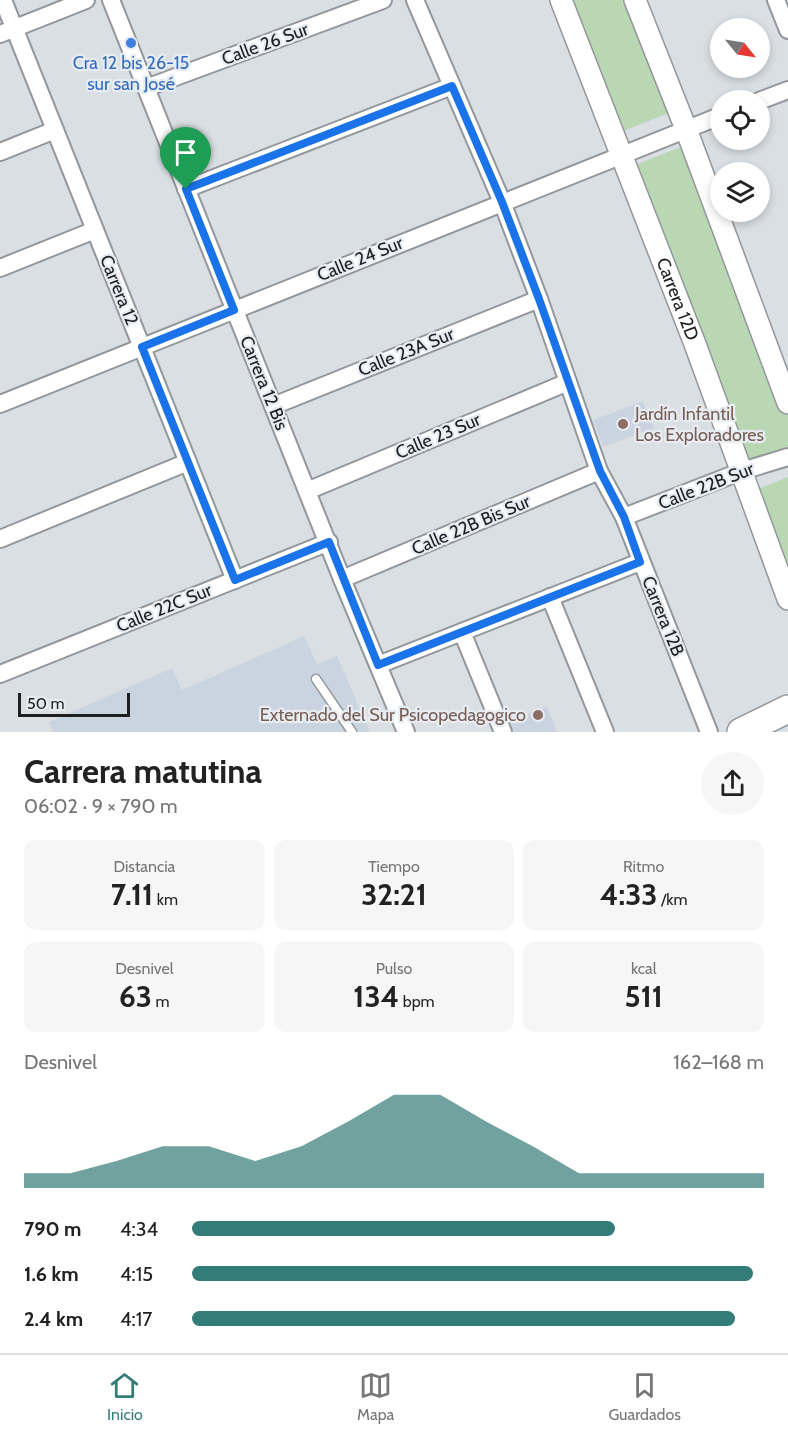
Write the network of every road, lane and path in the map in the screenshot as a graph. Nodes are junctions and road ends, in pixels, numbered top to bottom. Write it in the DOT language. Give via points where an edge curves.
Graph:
graph roads {
  1 [pos="3,0"];
  2 [pos="86,0"];
  3 [pos="111,0"];
  4 [pos="383,0"];
  5 [pos="415,0"];
  6 [pos="561,0"];
  7 [pos="635,0"];
  8 [pos="776,0"];
  9 [pos="788,30"];
  10 [pos="7,31"];
  11 [pos="452,86"];
  12 [pos="146,88"];
  13 [pos="788,90"];
  14 [pos="770,97"];
  15 [pos="710,120"];
  16 [pos="686,129"];
  17 [pos="55,130"];
  18 [pos="0,152"];
  19 [pos="622,154"];
  20 [pos="186,189"];
  21 [pos="502,202"];
  22 [pos="95,230"];
  23 [pos="0,268"];
  24 [pos="539,299"];
  25 [pos="234,310"];
  26 [pos="142,347"];
  27 [pos="568,382"];
  28 [pos="788,403"];
  29 [pos="0,404"];
  30 [pos="273,406"];
  31 [pos="788,457"];
  32 [pos="188,462"];
  33 [pos="600,471"];
  34 [pos="742,471"];
  35 [pos="307,491"];
  36 [pos="624,517"];
  37 [pos="0,538"];
  38 [pos="329,542"];
  39 [pos="640,562"];
  40 [pos="342,579"];
  41 [pos="235,580"];
  42 [pos="550,597"];
  43 [pos="788,599"];
  44 [pos="462,632"];
  45 [pos="378,665"];
  46 [pos="0,674"];
  47 [pos="316,679"];
  48 [pos="788,709"];
  49 [pos="352,732"];
  50 [pos="406,732"];
  51 [pos="503,732"];
  52 [pos="605,732"];
  53 [pos="709,732"];
  54 [pos="741,732"];
  1 -- 10 [label="street, Carrera 12"];
  2 -- 10 [label="street"];
  3 -- 12 [label="street, Carrera 12 Bis"];
  4 -- 12 [label="street, Calle 26 Sur"];
  5 -- 11 [label="street, Carrera 12B"];
  6 -- 19 [label="street, Carrera 12D"];
  7 -- 16 [label="street"];
  8 -- 9 [label="street"];
  10 -- 17 [label="street, Carrera 12"];
  11 -- 20 [label="street"];
  11 -- 21 [label="street, Carrera 12B"];
  12 -- 20 [label="street, Carrera 12 Bis"];
  13 -- 14 [label="street"];
  15 -- 16 [label="street, Calle 24 Sur"];
  16 -- 19 [label="street, Calle 24 Sur"];
  16 -- 28 [label="street"];
  17 -- 18 [label="street"];
  17 -- 22 [label="street, Carrera 12"];
  19 -- 21 [label="street, Calle 24 Sur"];
  19 -- 34 [label="street, Carrera 12D"];
  20 -- 25 [label="street, Carrera 12 Bis"];
  21 -- 24 [label="street, Carrera 12B"];
  21 -- 25 [label="street, Calle 24 Sur"];
  22 -- 23 [label="street"];
  22 -- 26 [label="street, Carrera 12"];
  24 -- 27 [label="street, Carrera 12B"];
  24 -- 30 [label="street, Calle 23A Sur"];
  25 -- 26 [label="street, Calle 24 Sur"];
  25 -- 30 [label="street, Carrera 12 Bis"];
  26 -- 29 [label="street, Calle 24 Sur"];
  26 -- 32 [label="street, Carrera 12"];
  27 -- 33 [label="street, Carrera 12B"];
  27 -- 35 [label="street, Calle 23 Sur"];
  30 -- 35 [label="street, Carrera 12 Bis"];
  31 -- 34 [label="street, Calle 22B Sur"];
  32 -- 37 [label="street"];
  32 -- 41 [label="street, Carrera 12"];
  33 -- 36 [label="street, Carrera 12B"];
  33 -- 40 [label="street, Calle 22B Bis Sur"];
  34 -- 36 [label="street, Calle 22B Sur"];
  34 -- 43 [label="street, Carrera 12D"];
  35 -- 38 [label="street, Carrera 12 Bis"];
  36 -- 39 [label="street, Carrera 12B"];
  38 -- 40 [label="street, Carrera 12 Bis"];
  38 -- 41 [label="street, Calle 22C Sur"];
  39 -- 42 [label="street"];
  39 -- 53 [label="street, Carrera 12B"];
  40 -- 45 [label="street, Carrera 12 Bis"];
  41 -- 46 [label="street, Calle 22C Sur"];
  42 -- 44 [label="street"];
  42 -- 52 [label="street"];
  44 -- 45 [label="street"];
  44 -- 51 [label="street"];
  45 -- 50 [label="street, Carrera 12 Bis"];
  47 -- 49 [label="lane"];
  48 -- 54 [label="main road"];
}
